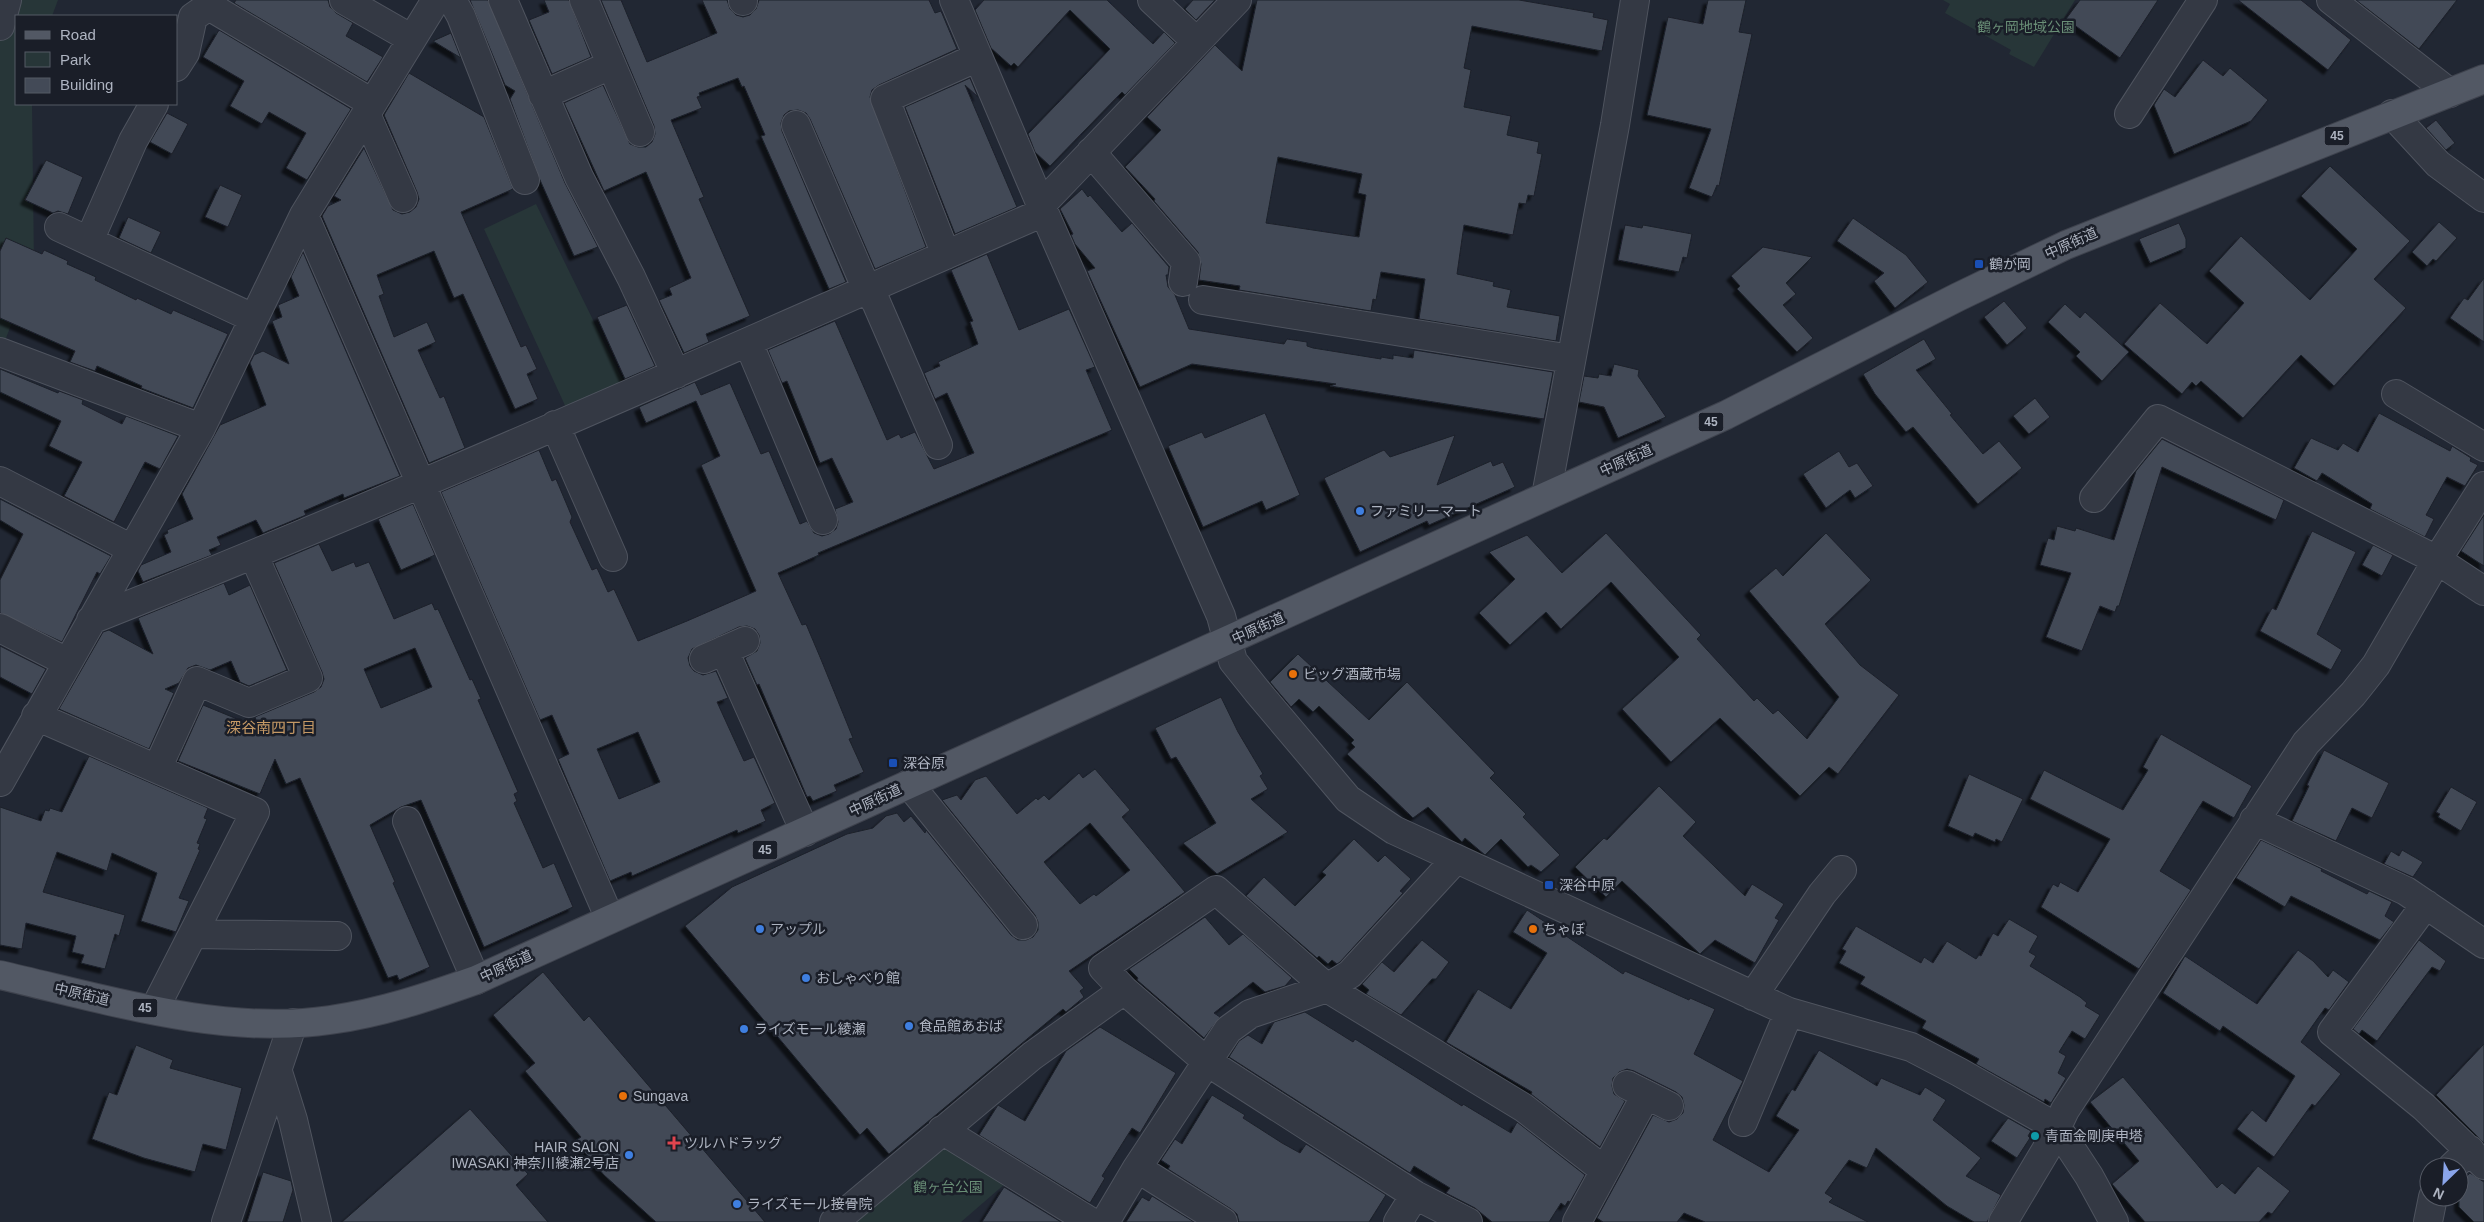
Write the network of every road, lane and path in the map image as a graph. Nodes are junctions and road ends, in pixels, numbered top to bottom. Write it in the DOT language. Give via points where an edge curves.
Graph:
graph roads {
  1 [pos="7,0"];
  2 [pos="344,0"];
  3 [pos="436,0"];
  4 [pos="452,0"];
  5 [pos="503,0"];
  6 [pos="584,0"];
  7 [pos="954,0"];
  8 [pos="1152,0"];
  9 [pos="1237,0"];
  10 [pos="1635,0"];
  11 [pos="2203,0"];
  12 [pos="2331,0"];
  13 [pos="211,3"];
  14 [pos="0,26"];
  15 [pos="412,39"];
  16 [pos="1196,41"];
  17 [pos="978,57"];
  18 [pos="178,64"];
  19 [pos="611,65"];
  20 [pos="2484,79"];
  21 [pos="2450,93"];
  22 [pos="543,95"];
  23 [pos="153,105"];
  24 [pos="369,108"];
  25 [pos="2129,114"];
  26 [pos="2392,114"];
  27 [pos="796,125"];
  28 [pos="640,132"];
  29 [pos="1091,152"];
  30 [pos="525,180"];
  31 [pos="402,198"];
  32 [pos="2484,198"];
  33 [pos="1042,209"];
  34 [pos="304,215"];
  35 [pos="59,227"];
  36 [pos="89,241"];
  37 [pos="946,255"];
  38 [pos="1183,282"];
  39 [pos="867,290"];
  40 [pos="1203,300"];
  41 [pos="253,318"];
  42 [pos="748,342"];
  43 [pos="0,352"];
  44 [pos="1571,359"];
  45 [pos="676,374"];
  46 [pos="2396,394"];
  47 [pos="555,425"];
  48 [pos="201,428"];
  49 [pos="938,445"];
  50 [pos="2484,447"];
  51 [pos="0,480"];
  52 [pos="422,484"];
  53 [pos="2484,486"];
  54 [pos="1546,496"];
  55 [pos="2094,498"];
  56 [pos="823,520"];
  57 [pos="132,550"];
  58 [pos="254,556"];
  59 [pos="613,557"];
  60 [pos="2437,560"];
  61 [pos="2484,591"];
  62 [pos="91,620"];
  63 [pos="0,628"];
  64 [pos="1227,641"];
  65 [pos="724,650"];
  66 [pos="67,662"];
  67 [pos="36,716"];
  68 [pos="157,769"];
  69 [pos="0,782"];
  70 [pos="909,784"];
  71 [pos="2254,820"];
  72 [pos="408,821"];
  73 [pos="806,832"];
  74 [pos="1456,859"];
  75 [pos="1842,870"];
  76 [pos="2426,904"];
  77 [pos="610,919"];
  78 [pos="1023,925"];
  79 [pos="193,934"];
  80 [pos="337,936"];
  81 [pos="2484,944"];
  82 [pos="0,975"];
  83 [pos="476,980"];
  84 [pos="1327,988"];
  85 [pos="1124,990"];
  86 [pos="1753,996"];
  87 [pos="154,1010"];
  88 [pos="1788,1012"];
  89 [pos="293,1023"];
  90 [pos="1206,1060"];
  91 [pos="278,1072"];
  92 [pos="1647,1095"];
  93 [pos="1743,1122"];
  94 [pos="942,1130"];
  95 [pos="2056,1130"];
  96 [pos="2466,1157"];
  97 [pos="1137,1168"];
  98 [pos="1604,1170"];
  99 [pos="1415,1195"];
  100 [pos="2431,1207"];
  101 [pos="226,1222"];
  102 [pos="317,1222"];
  103 [pos="834,1222"];
  104 [pos="1091,1222"];
  105 [pos="1105,1222"];
  106 [pos="1223,1222"];
  107 [pos="1398,1222"];
  108 [pos="1468,1222"];
  109 [pos="1577,1222"];
  110 [pos="2003,1222"];
  111 [pos="2114,1222"];
  112 [pos="2428,1222"];
  1 -- 14 [label="street"];
  2 -- 15 [label="street"];
  3 -- 15 [label="street"];
  4 -- 30 [label="street"];
  5 -- 22 [label="street"];
  6 -- 19 [label="street"];
  7 -- 17 [label="street"];
  8 -- 16 [label="street"];
  9 -- 16 [label="street"];
  10 -- 44 [label="street"];
  11 -- 25 [label="street"];
  12 -- 21 [label="street"];
  13 -- 18 [label="street" via="193,17 185,53"];
  13 -- 24 [label="street"];
  15 -- 24 [label="street"];
  16 -- 29 [label="street"];
  17 -- 33 [label="street"];
  17 -- 37 [label="street" via="885,99"];
  19 -- 22 [label="street"];
  19 -- 28 [label="street"];
  20 -- 21 [label="main road, 中原街道 / 45"];
  21 -- 26 [label="main road, 中原街道 / 45"];
  22 -- 45 [label="street" via="579,177"];
  23 -- 36 [label="street" via="133,141"];
  24 -- 31 [label="street"];
  24 -- 34 [label="street"];
  26 -- 32 [label="street" via="2438,164"];
  26 -- 54 [label="main road, 中原街道 / 45" via="2066,244 1726,415"];
  27 -- 39 [label="street"];
  29 -- 33 [label="street"];
  29 -- 38 [label="street" via="1186,262"];
  33 -- 37 [label="street"];
  33 -- 64 [label="street" via="1222,616"];
  34 -- 41 [label="street"];
  34 -- 52 [label="street"];
  35 -- 36 [label="street"];
  36 -- 41 [label="street"];
  37 -- 39 [label="street"];
  39 -- 42 [label="street"];
  39 -- 49 [label="street" via="876,302"];
  40 -- 44 [label="street"];
  41 -- 48 [label="street"];
  42 -- 45 [label="street"];
  42 -- 56 [label="street"];
  43 -- 48 [label="street"];
  44 -- 54 [label="street"];
  45 -- 47 [label="street"];
  46 -- 50 [label="street"];
  47 -- 52 [label="street"];
  47 -- 59 [label="street"];
  48 -- 57 [label="street"];
  51 -- 57 [label="street"];
  52 -- 58 [label="street"];
  52 -- 77 [label="street"];
  53 -- 60 [label="street"];
  54 -- 64 [label="main road, 中原街道 / 45"];
  55 -- 60 [label="street" via="2158,419"];
  57 -- 62 [label="street"];
  58 -- 62 [label="street"];
  58 -- 68 [label="street" via="308,678 249,703 197,681"];
  60 -- 61 [label="street"];
  60 -- 71 [label="street" via="2376,664 2353,694 2306,743"];
  62 -- 66 [label="street"];
  63 -- 66 [label="street"];
  64 -- 70 [label="main road, 中原街道 / 45"];
  64 -- 74 [label="street" via="1233,661 1348,799 1394,830"];
  65 -- 73 [label="street"];
  66 -- 67 [label="street"];
  67 -- 68 [label="street"];
  67 -- 69 [label="street"];
  68 -- 79 [label="street" via="255,812"];
  70 -- 73 [label="main road, 中原街道 / 45"];
  70 -- 78 [label="street"];
  71 -- 76 [label="street" via="2406,891"];
  71 -- 95 [label="street" via="2065,1110"];
  72 -- 83 [label="street"];
  73 -- 77 [label="main road, 中原街道 / 45"];
  74 -- 84 [label="street" via="1350,974"];
  74 -- 86 [label="street"];
  75 -- 86 [label="street"];
  76 -- 81 [label="street"];
  76 -- 96 [label="street" via="2332,1032 2424,1107"];
  77 -- 83 [label="main road, 中原街道 / 45"];
  79 -- 80 [label="street"];
  79 -- 87 [label="street"];
  82 -- 87 [label="main road, 中原街道 / 45"];
  83 -- 89 [label="main road, 中原街道 / 45" via="380,1012"];
  84 -- 85 [label="street" via="1216,890 1103,968"];
  84 -- 90 [label="street" via="1250,1014 1228,1030"];
  84 -- 98 [label="street" via="1524,1108"];
  85 -- 90 [label="street"];
  85 -- 94 [label="street" via="1032,1056"];
  86 -- 88 [label="street"];
  87 -- 89 [label="main road, 中原街道 / 45" via="232,1021"];
  88 -- 93 [label="street"];
  88 -- 95 [label="street" via="1910,1047"];
  89 -- 91 [label="street"];
  90 -- 97 [label="street"];
  90 -- 99 [label="street"];
  91 -- 101 [label="street"];
  91 -- 102 [label="street"];
  92 -- 98 [label="street"];
  94 -- 103 [label="street"];
  94 -- 104 [label="street"];
  95 -- 110 [label="street"];
  95 -- 111 [label="street" via="2089,1176"];
  97 -- 105 [label="street"];
  97 -- 106 [label="street"];
  98 -- 109 [label="street"];
  99 -- 107 [label="street"];
  99 -- 108 [label="street"];
  100 -- 112 [label="street"];
}
